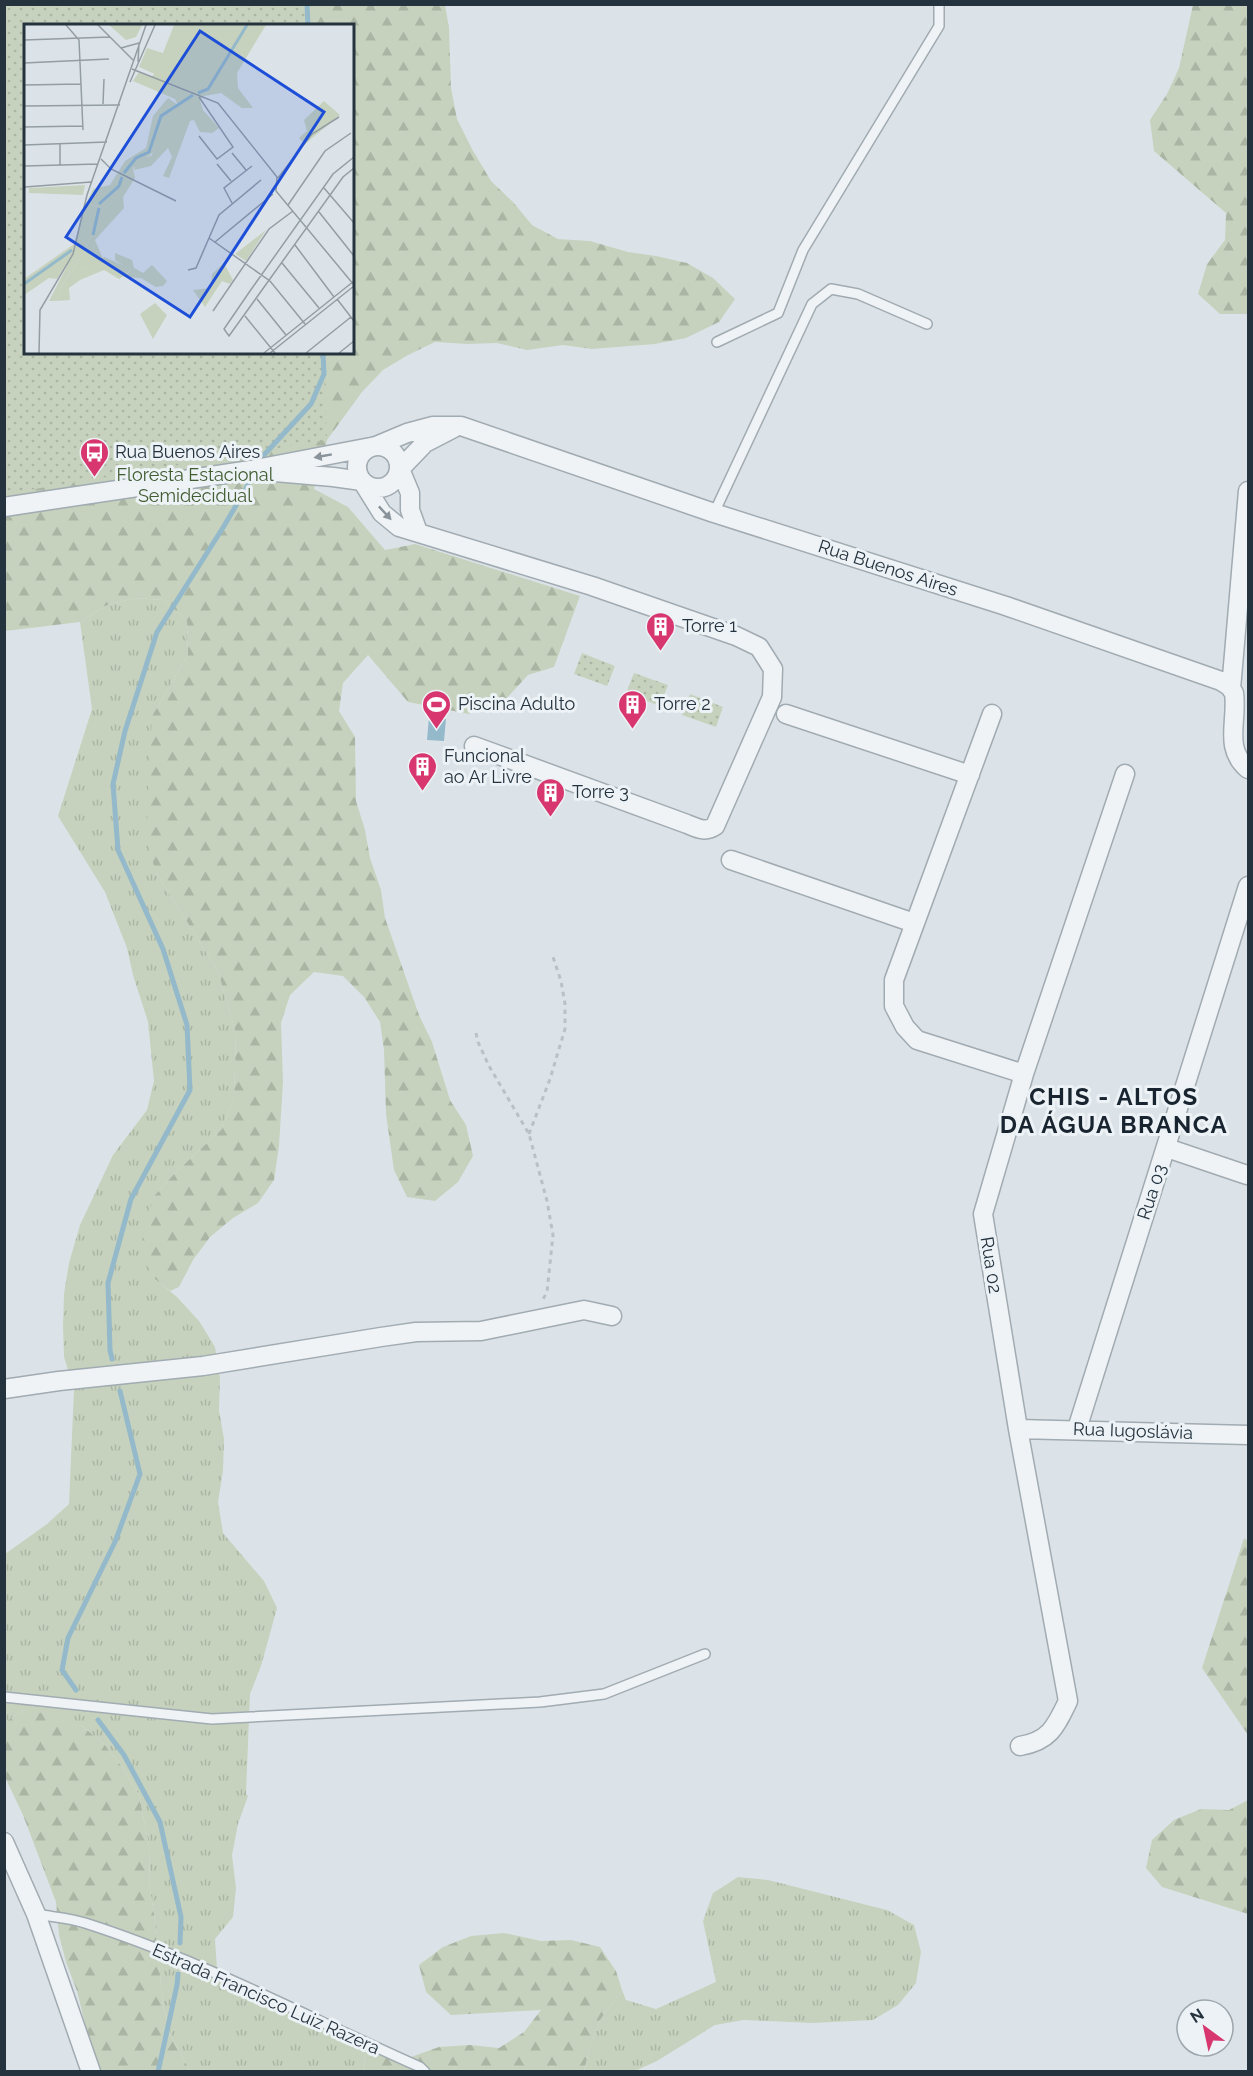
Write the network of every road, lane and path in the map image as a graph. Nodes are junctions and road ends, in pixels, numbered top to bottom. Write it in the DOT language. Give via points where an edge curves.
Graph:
graph roads {
  1 [pos="939,4"];
  2 [pos="927,324"];
  3 [pos="717,342"];
  4 [pos="461,426"];
  5 [pos="376,446"];
  6 [pos="400,469"];
  7 [pos="251,470"];
  8 [pos="362,481"];
  9 [pos="1248,491"];
  10 [pos="4,507"];
  11 [pos="714,513"];
  12 [pos="418,532"];
  13 [pos="1231,689"];
  14 [pos="786,714"];
  15 [pos="992,714"];
  16 [pos="474,746"];
  17 [pos="1248,769"];
  18 [pos="1125,774"];
  19 [pos="970,775"];
  20 [pos="731,860"];
  21 [pos="1248,886"];
  22 [pos="914,923"];
  23 [pos="553,957"];
  24 [pos="476,1034"];
  25 [pos="1024,1074"];
  26 [pos="529,1134"];
  27 [pos="1167,1148"];
  28 [pos="1248,1173"];
  29 [pos="612,1316"];
  30 [pos="516,1324"];
  31 [pos="4,1389"];
  32 [pos="1018,1429"];
  33 [pos="1077,1429"];
  34 [pos="1248,1434"];
  35 [pos="705,1654"];
  36 [pos="4,1697"];
  37 [pos="1020,1746"];
  38 [pos="4,1842"];
  39 [pos="36,1914"];
  40 [pos="91,2072"];
  41 [pos="425,2072"];
  1 -- 3 [label="lane" via="939,26 803,250 778,313"];
  2 -- 11 [label="lane" via="858,294 831,289 813,304"];
  4 -- 5 [label="street, Rua Buenos Aires" via="433,426"];
  4 -- 6 [label="street, Rua Buenos Aires" via="425,443"];
  4 -- 11 [label="street, Rua Buenos Aires"];
  5 -- 6 [label="street" via="394,452"];
  5 -- 7 [label="street, Rua Buenos Aires, one-way"];
  5 -- 8 [label="street, Rua Buenos Aires" via="364,452 357,463"];
  6 -- 8 [label="street, Rua Buenos Aires" via="394,483 381,489"];
  6 -- 12 [label="street" via="410,493 410,510"];
  7 -- 8 [label="street, Rua Buenos Aires"];
  7 -- 10 [label="street, Rua Buenos Aires"];
  8 -- 12 [label="street, one-way" via="382,513 399,527"];
  9 -- 13 [label="street"];
  11 -- 13 [label="street, Rua Buenos Aires" via="1006,606 1221,681"];
  12 -- 16 [label="street" via="736,636 759,647 773,669 772,697 716,826 710,830"];
  13 -- 17 [label="street" via="1234,750"];
  14 -- 19 [label="street"];
  15 -- 19 [label="street"];
  18 -- 25 [label="street, Rua 02"];
  19 -- 22 [label="street"];
  20 -- 22 [label="street"];
  21 -- 27 [label="street, Rua 03"];
  22 -- 25 [label="street" via="894,980 894,1006 905,1027 917,1040"];
  23 -- 26 [label="path" via="565,1004 565,1029"];
  24 -- 26 [label="path" via="489,1066"];
  25 -- 32 [label="street, Rua 02" via="983,1214"];
  26 -- 30 [label="path" via="554,1235 547,1292 538,1308"];
  27 -- 28 [label="street"];
  27 -- 33 [label="street, Rua 03"];
  29 -- 30 [label="street" via="584,1310"];
  30 -- 31 [label="street" via="480,1331 381,1336 202,1366"];
  32 -- 33 [label="street, Rua Iugoslávia"];
  32 -- 37 [label="street, Rua 02" via="1068,1701 1055,1728 1034,1744"];
  33 -- 34 [label="street, Rua Iugoslávia"];
  35 -- 36 [label="lane" via="604,1694 528,1703 212,1719"];
  38 -- 39 [label="street"];
  39 -- 40 [label="street"];
  39 -- 41 [label="lane, Estrada Francisco Luiz Razera" via="83,1922 206,1969"];
}
